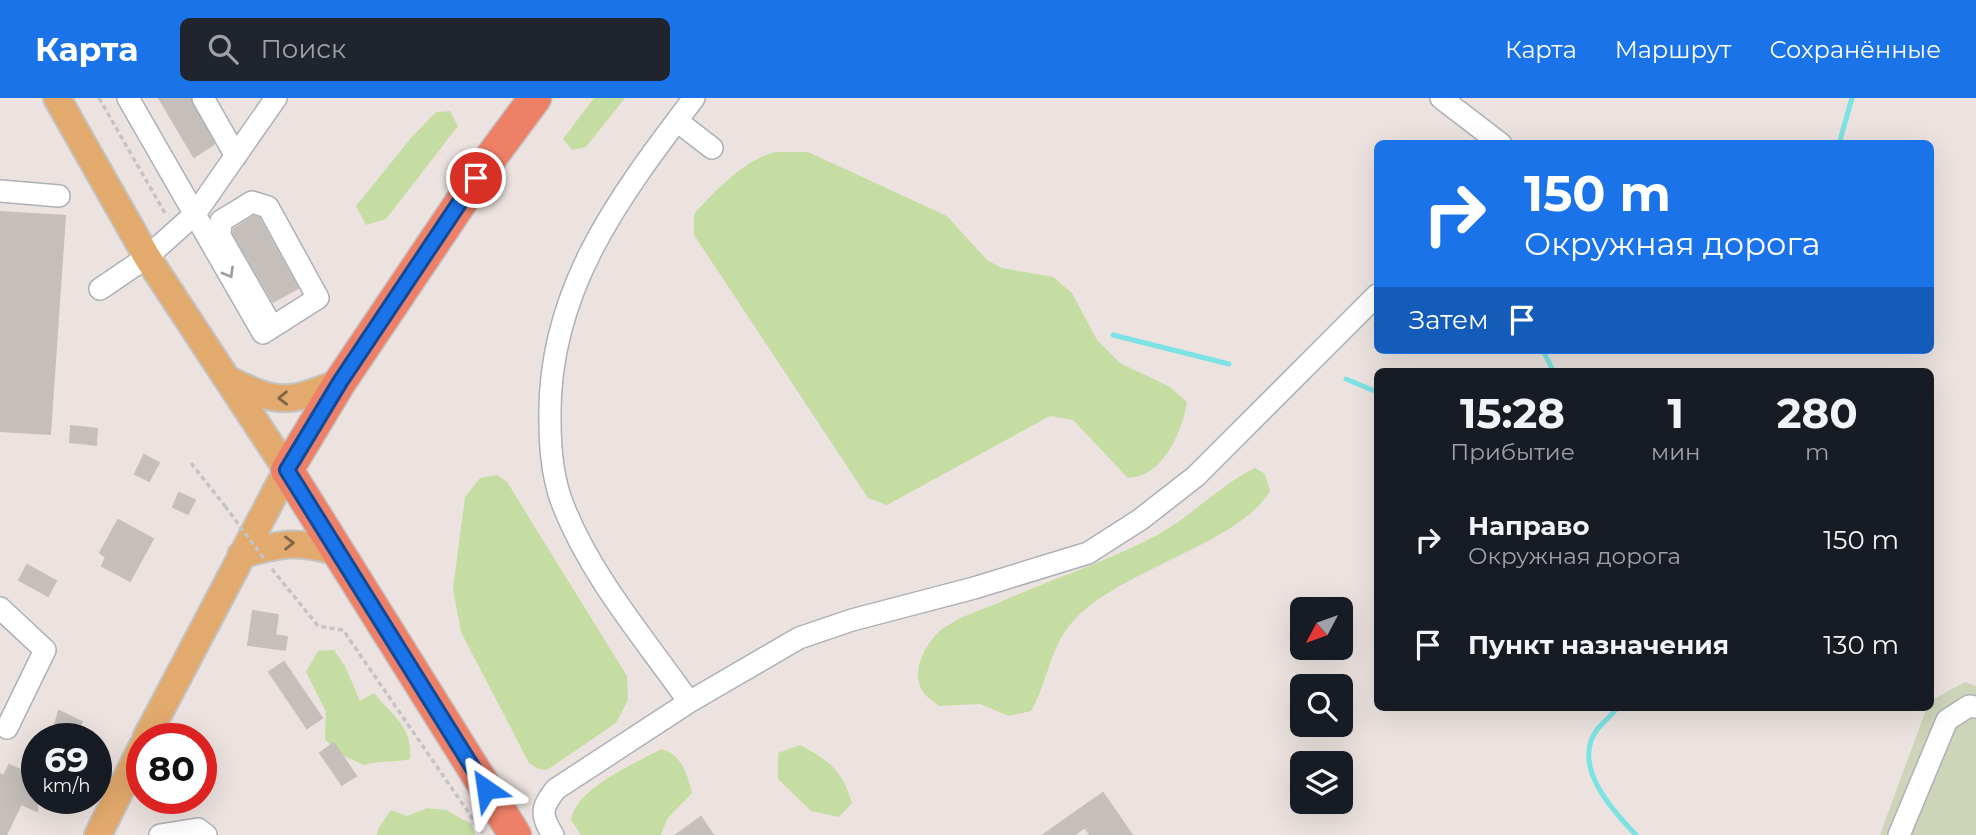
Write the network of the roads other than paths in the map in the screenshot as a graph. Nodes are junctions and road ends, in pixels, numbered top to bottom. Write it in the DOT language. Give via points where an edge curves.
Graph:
graph roads {
  1 [pos="57,98"];
  2 [pos="128,98"];
  3 [pos="203,98"];
  4 [pos="276,98"];
  5 [pos="535,98"];
  6 [pos="694,98"];
  7 [pos="1441,98"];
  8 [pos="677,121"];
  9 [pos="1496,140"];
  10 [pos="712,148"];
  11 [pos="236,156"];
  12 [pos="0,191"];
  13 [pos="59,196"];
  14 [pos="268,207"];
  15 [pos="195,214"];
  16 [pos="147,257"];
  17 [pos="100,289"];
  18 [pos="1374,298"];
  19 [pos="272,327"];
  20 [pos="227,379"];
  21 [pos="340,382"];
  22 [pos="287,470"];
  23 [pos="338,552"];
  24 [pos="253,557"];
  25 [pos="0,608"];
  26 [pos="689,702"];
  27 [pos="1976,707"];
  28 [pos="155,723"];
  29 [pos="7,727"];
  30 [pos="126,779"];
  31 [pos="98,835"];
  32 [pos="160,835"];
  33 [pos="206,835"];
  34 [pos="515,835"];
  35 [pos="553,835"];
  36 [pos="1899,835"];
  1 -- 16 [label="main road"];
  2 -- 15 [label="street"];
  3 -- 11 [label="street"];
  4 -- 11 [label="street"];
  5 -- 21 [label="highway"];
  6 -- 8 [label="street"];
  7 -- 9 [label="street"];
  8 -- 10 [label="street"];
  8 -- 26 [label="street" via="611,212 577,277 556,340 549,393 550,447 562,503 588,558"];
  11 -- 15 [label="street"];
  12 -- 13 [label="street"];
  14 -- 15 [label="street" via="259,190 250,189 212,211"];
  14 -- 19 [label="street" via="318,299"];
  14 -- 19 [label="street" via="252,202 221,220 220,236"];
  15 -- 16 [label="street"];
  15 -- 19 [label="street, one-way" via="263,333"];
  16 -- 17 [label="street"];
  16 -- 20 [label="main road"];
  18 -- 26 [label="street" via="1196,476 1088,553 799,638"];
  21 -- 20 [label="main road, one-way" via="306,396 280,400"];
  20 -- 22 [label="main road"];
  21 -- 22 [label="highway"];
  22 -- 23 [label="highway"];
  22 -- 24 [label="main road"];
  24 -- 23 [label="main road, one-way" via="279,543 310,543"];
  23 -- 34 [label="highway"];
  24 -- 28 [label="main road"];
  25 -- 29 [label="street" via="45,650"];
  26 -- 35 [label="street" via="556,789 543,805 542,817"];
  27 -- 36 [label="street" via="1969,706 1947,720"];
  30 -- 31 [label="main road"];
  32 -- 33 [label="street" via="198,829"];
}
